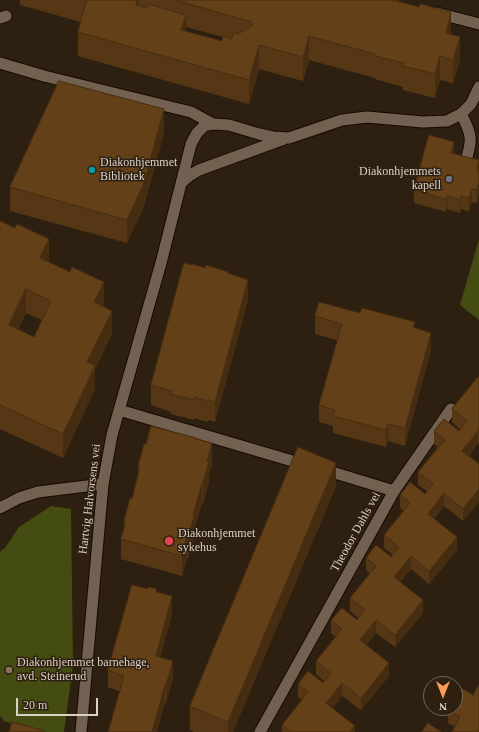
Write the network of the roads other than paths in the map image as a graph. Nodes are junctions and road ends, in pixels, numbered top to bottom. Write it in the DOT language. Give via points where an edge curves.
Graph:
graph roads {
  1 [pos="429,11"];
  2 [pos="479,24"];
  3 [pos="0,63"];
  4 [pos="479,87"];
  5 [pos="461,114"];
  6 [pos="213,124"];
  7 [pos="289,138"];
  8 [pos="465,163"];
  9 [pos="181,183"];
  10 [pos="451,409"];
  11 [pos="119,410"];
  12 [pos="103,484"];
  13 [pos="394,491"];
  14 [pos="0,508"];
  15 [pos="81,732"];
  16 [pos="260,732"];
  1 -- 2 [label="street"];
  3 -- 6 [label="street" via="191,112"];
  4 -- 5 [label="street" via="471,104"];
  5 -- 7 [label="street" via="447,120 423,122 367,117 342,120"];
  5 -- 8 [label="street" via="470,133 470,149"];
  6 -- 7 [label="street"];
  6 -- 9 [label="street, Hartvig Halvorsens vei" via="204,126 196,133"];
  7 -- 9 [label="street" via="199,170"];
  9 -- 11 [label="street, Hartvig Halvorsens vei"];
  10 -- 13 [label="street"];
  11 -- 12 [label="street, Hartvig Halvorsens vei"];
  11 -- 13 [label="street, Theodor Dahls vei"];
  12 -- 14 [label="street" via="38,492"];
  12 -- 15 [label="street, Hartvig Halvorsens vei"];
  13 -- 16 [label="street, Theodor Dahls vei"];
}
